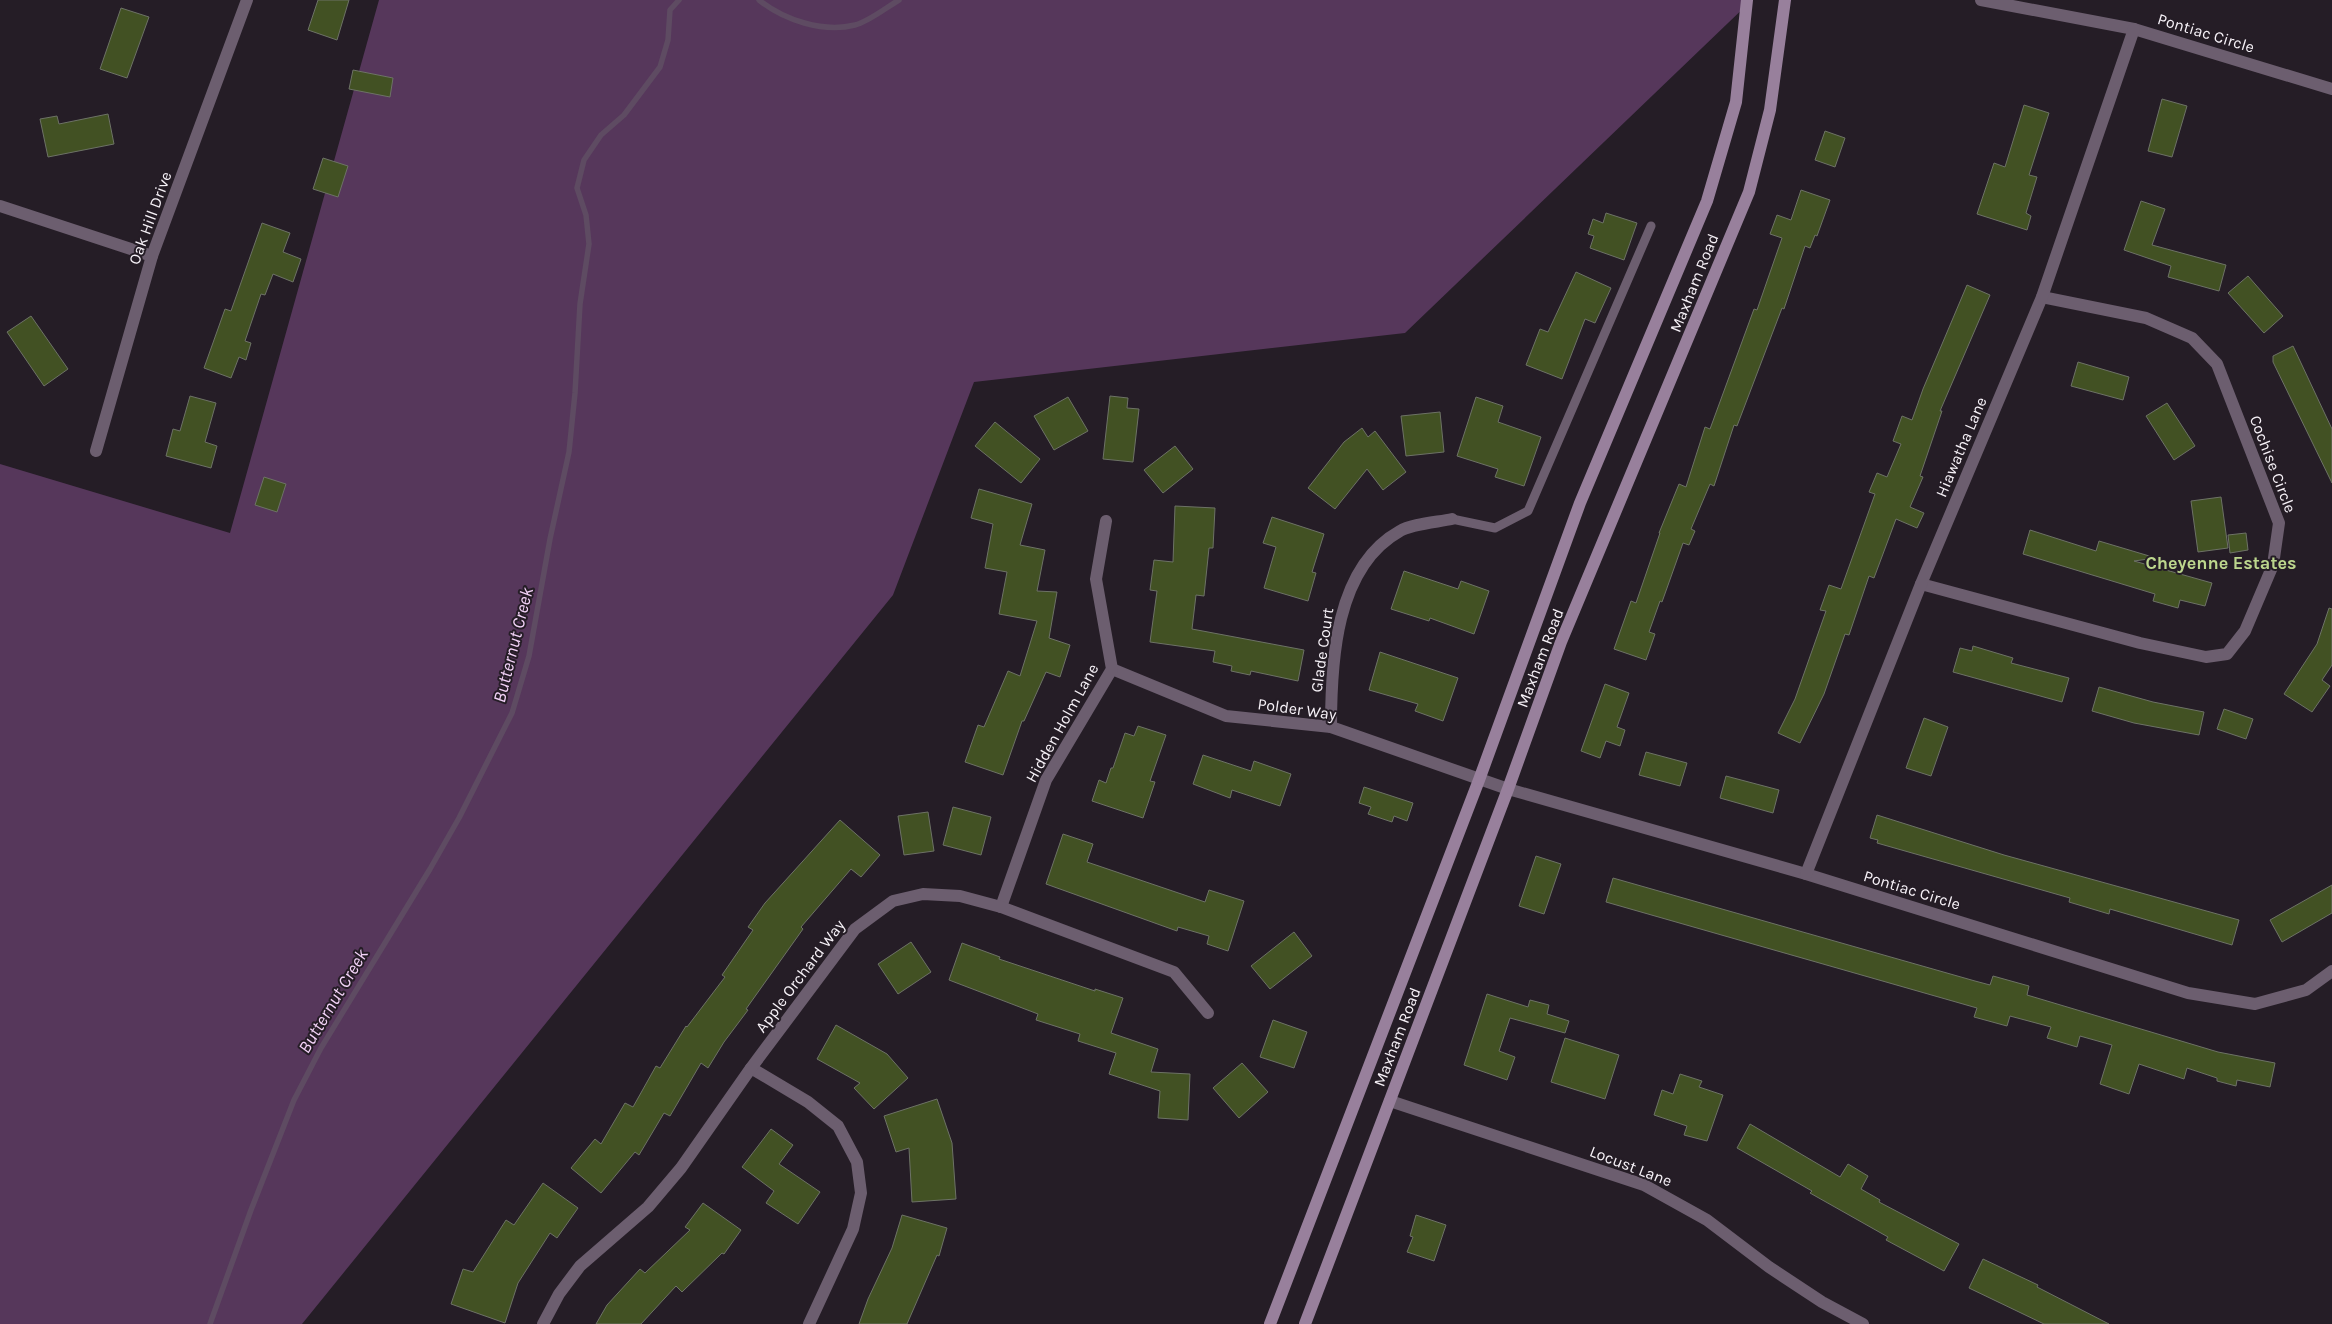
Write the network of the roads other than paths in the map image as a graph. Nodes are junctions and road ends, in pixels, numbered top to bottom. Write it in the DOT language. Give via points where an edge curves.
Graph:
graph roads {
  1 [pos="247,0"];
  2 [pos="1747,0"];
  3 [pos="1785,0"];
  4 [pos="1981,0"];
  5 [pos="2134,28"];
  6 [pos="2332,89"];
  7 [pos="0,206"];
  8 [pos="1651,226"];
  9 [pos="152,256"];
  10 [pos="2042,297"];
  11 [pos="96,451"];
  12 [pos="1452,519"];
  13 [pos="1106,521"];
  14 [pos="1921,584"];
  15 [pos="1112,669"];
  16 [pos="1331,727"];
  17 [pos="1479,780"];
  18 [pos="1508,789"];
  19 [pos="1806,874"];
  20 [pos="1001,907"];
  21 [pos="2332,971"];
  22 [pos="1208,1012"];
  23 [pos="751,1068"];
  24 [pos="1390,1101"];
  25 [pos="543,1324"];
  26 [pos="808,1324"];
  27 [pos="1270,1324"];
  28 [pos="1305,1324"];
  29 [pos="1864,1324"];
  1 -- 9 [label="street, Oak Hill Drive"];
  2 -- 17 [label="main road, Maxham Road" via="1736,102 1707,201 1580,503"];
  3 -- 18 [label="main road, Maxham Road" via="1770,110 1749,192 1562,642"];
  4 -- 5 [label="street, Pontiac Circle"];
  5 -- 6 [label="street, Pontiac Circle"];
  5 -- 10 [label="street, Hiawatha Lane"];
  7 -- 9 [label="street"];
  8 -- 12 [label="lane" via="1528,511 1495,528"];
  9 -- 11 [label="street, Oak Hill Drive"];
  10 -- 14 [label="street, Hiawatha Lane"];
  10 -- 14 [label="street, Cochise Circle" via="2146,318 2192,338 2217,364 2279,523 2273,565 2246,631 2227,654 2206,657 2140,644"];
  12 -- 16 [label="street, Glade Court" via="1400,530 1371,553 1357,575 1343,608 1337,642"];
  13 -- 15 [label="street, Hidden Holm Lane" via="1096,579"];
  14 -- 19 [label="street, Hiawatha Lane"];
  15 -- 16 [label="street, Polder Way" via="1226,716"];
  15 -- 20 [label="street, Hidden Holm Lane" via="1046,780"];
  16 -- 17 [label="street, Polder Way"];
  17 -- 18 [label="street, Pontiac Circle"];
  17 -- 27 [label="main road, Maxham Road"];
  18 -- 19 [label="street, Pontiac Circle"];
  18 -- 24 [label="main road, Maxham Road"];
  19 -- 21 [label="street, Pontiac Circle" via="2188,992 2255,1004 2306,990"];
  20 -- 22 [label="street, Apple Orchard Way" via="1174,972"];
  20 -- 23 [label="street, Apple Orchard Way" via="960,896 923,894 893,901 855,929"];
  23 -- 25 [label="street, Apple Orchard Way" via="681,1168 648,1208 580,1266 559,1294"];
  23 -- 26 [label="street" via="808,1102 838,1126 858,1162 861,1193 853,1229"];
  24 -- 28 [label="main road, Maxham Road"];
  24 -- 29 [label="street, Locust Lane" via="1644,1185 1707,1220 1769,1267 1822,1302"];
}
